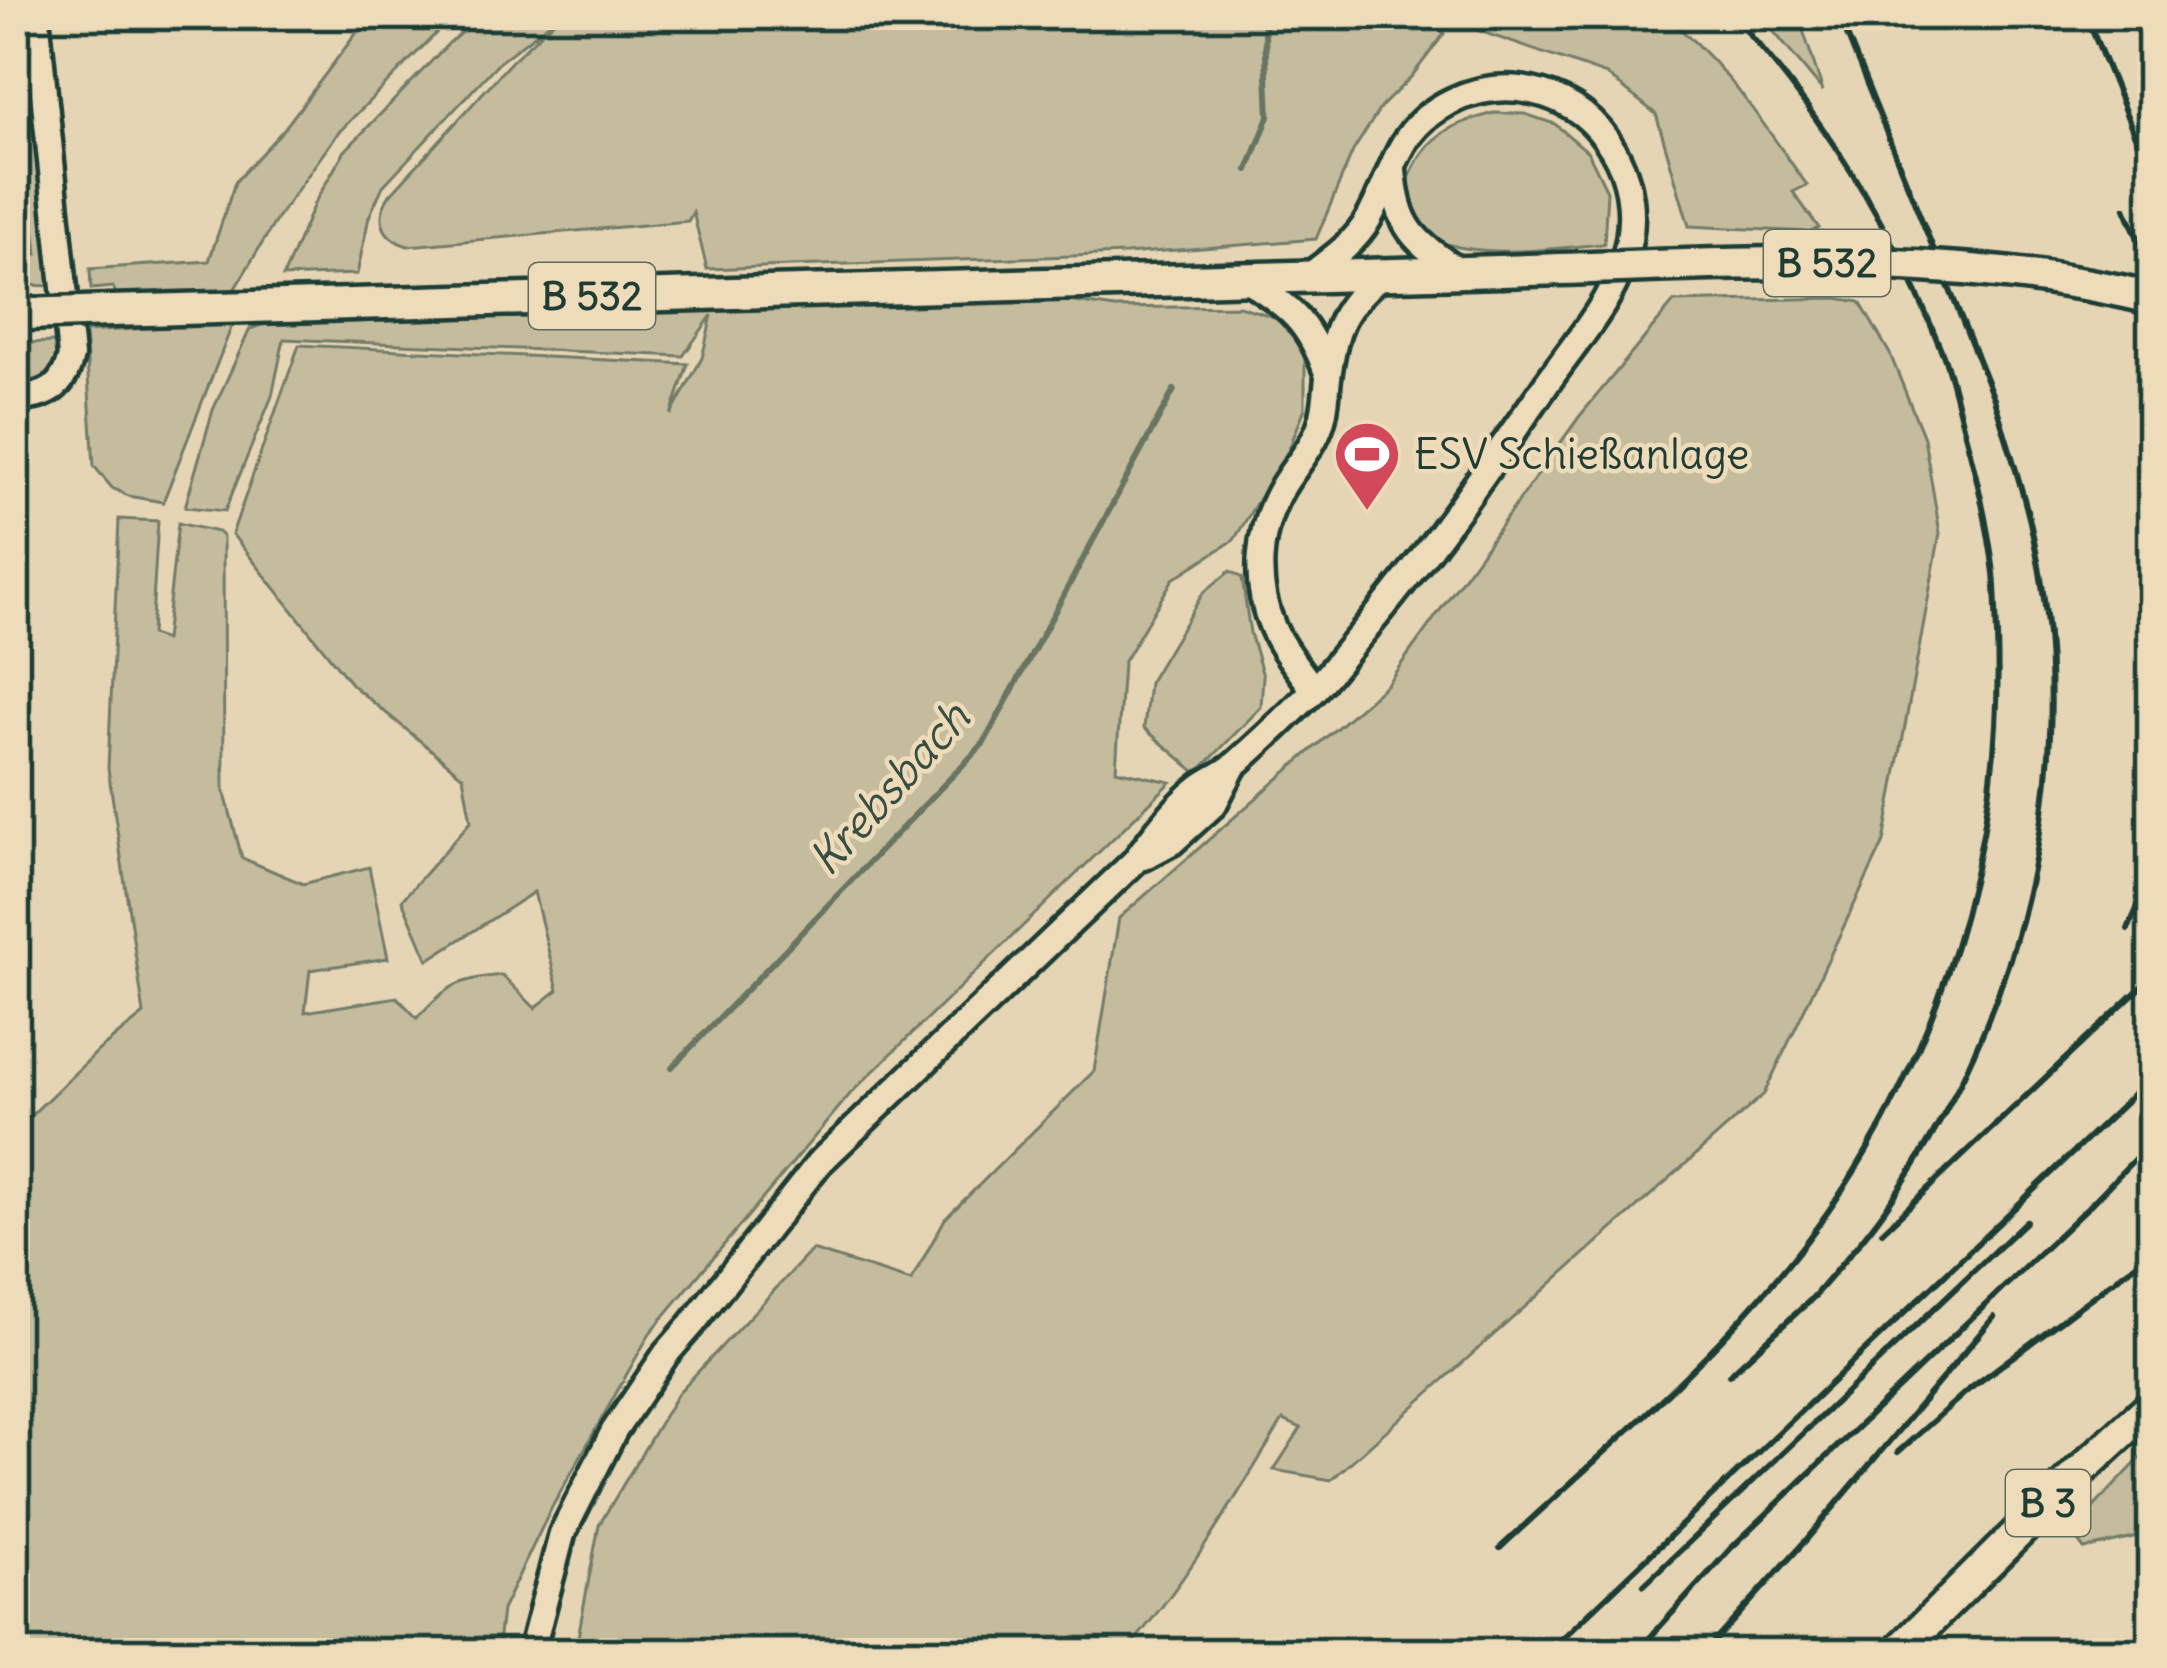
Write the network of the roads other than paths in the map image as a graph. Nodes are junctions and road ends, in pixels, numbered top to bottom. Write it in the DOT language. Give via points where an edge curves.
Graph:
graph roads {
  1 [pos="36,15"];
  2 [pos="1393,168"];
  3 [pos="1460,272"];
  4 [pos="1381,275"];
  5 [pos="1309,276"];
  6 [pos="1245,278"];
  7 [pos="2152,298"];
  8 [pos="21,315"];
  9 [pos="1328,376"];
  10 [pos="15,398"];
  11 [pos="1314,690"];
  12 [pos="2152,1405"];
  13 [pos="531,1653"];
  14 [pos="1898,1653"];
  1 -- 10 [label="street" via="71,356 52,389"];
  2 -- 3 [label="street" via="1411,234"];
  2 -- 5 [label="street" via="1357,236"];
  2 -- 11 [label="street" via="1418,125 1453,100 1505,88 1546,95 1593,123 1619,159 1632,202 1629,242 1600,306 1482,476"];
  3 -- 4 [label="main road, B 532"];
  3 -- 7 [label="main road, B 532, bridge" via="1834,262 2068,281"];
  4 -- 5 [label="main road, B 532"];
  4 -- 9 [label="street" via="1343,314"];
  5 -- 6 [label="main road, B 532"];
  6 -- 8 [label="main road, B 532, bridge"];
  6 -- 9 [label="street" via="1307,328"];
  9 -- 11 [label="street" via="1321,426 1281,488 1260,554 1274,632"];
  11 -- 13 [label="street" via="1233,767 1199,788 1133,862 819,1163 614,1431 562,1534"];
  12 -- 14 [label="main road, B 3"];
}
